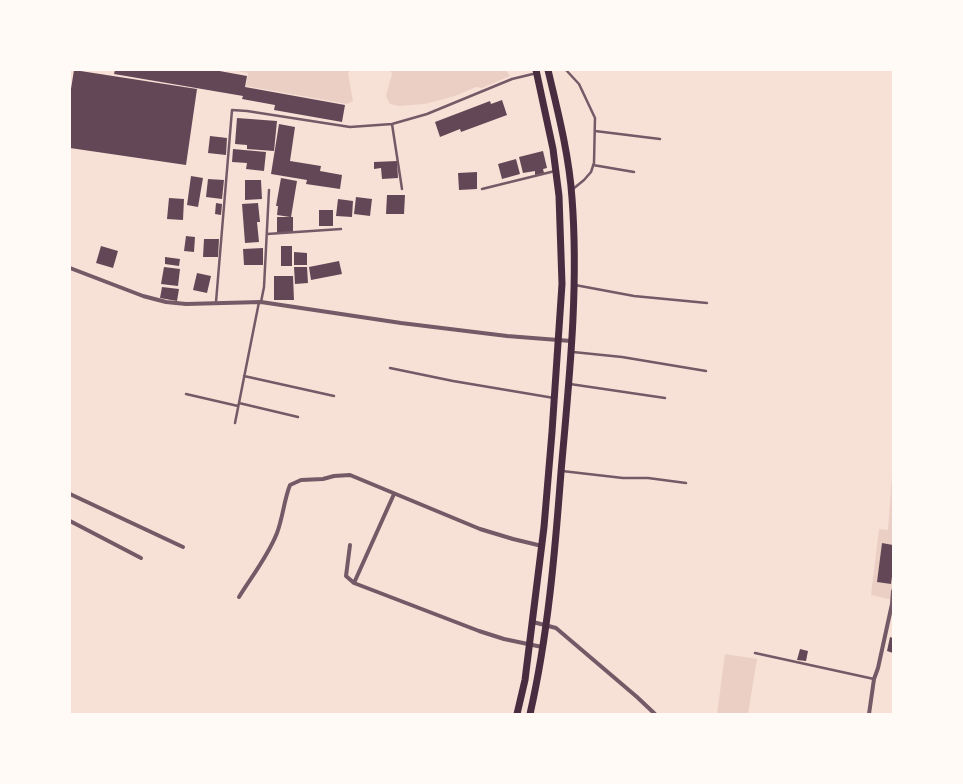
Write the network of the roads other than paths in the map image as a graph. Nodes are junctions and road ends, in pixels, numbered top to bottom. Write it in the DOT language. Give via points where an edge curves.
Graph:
graph roads {
  1 [pos="547,70"];
  2 [pos="566,70"];
  3 [pos="537,71"];
  4 [pos="392,124"];
  5 [pos="595,131"];
  6 [pos="660,139"];
  7 [pos="593,165"];
  8 [pos="556,171"];
  9 [pos="634,172"];
  10 [pos="402,189"];
  11 [pos="482,189"];
  12 [pos="269,190"];
  13 [pos="571,191"];
  14 [pos="341,229"];
  15 [pos="267,234"];
  16 [pos="70,268"];
  17 [pos="573,285"];
  18 [pos="216,302"];
  19 [pos="260,302"];
  20 [pos="707,303"];
  21 [pos="558,340"];
  22 [pos="571,341"];
  23 [pos="570,351"];
  24 [pos="390,368"];
  25 [pos="706,371"];
  26 [pos="244,376"];
  27 [pos="568,384"];
  28 [pos="186,394"];
  29 [pos="334,396"];
  30 [pos="554,398"];
  31 [pos="665,398"];
  32 [pos="239,405"];
  33 [pos="298,417"];
  34 [pos="235,423"];
  35 [pos="561,471"];
  36 [pos="686,483"];
  37 [pos="70,494"];
  38 [pos="394,494"];
  39 [pos="70,521"];
  40 [pos="350,545"];
  41 [pos="542,546"];
  42 [pos="182,547"];
  43 [pos="141,558"];
  44 [pos="354,583"];
  45 [pos="893,591"];
  46 [pos="239,597"];
  47 [pos="533,622"];
  48 [pos="545,624"];
  49 [pos="529,645"];
  50 [pos="542,647"];
  51 [pos="755,653"];
  52 [pos="874,679"];
  53 [pos="517,714"];
  54 [pos="530,714"];
  55 [pos="655,714"];
  56 [pos="869,714"];
  1 -- 3 [label="main road"];
  1 -- 13 [label="main road" via="559,117"];
  2 -- 5 [label="lane" via="579,84 589,103 595,118"];
  3 -- 4 [label="lane" via="427,114"];
  3 -- 8 [label="main road"];
  4 -- 10 [label="lane"];
  4 -- 18 [label="lane" via="350,127 232,110"];
  5 -- 6 [label="lane"];
  5 -- 7 [label="lane"];
  7 -- 9 [label="lane"];
  7 -- 13 [label="lane" via="591,172"];
  8 -- 11 [label="lane"];
  8 -- 21 [label="main road" via="562,284"];
  12 -- 15 [label="lane"];
  13 -- 17 [label="main road"];
  14 -- 15 [label="lane"];
  15 -- 19 [label="lane" via="264,287"];
  16 -- 18 [label="street" via="143,296 166,302"];
  17 -- 20 [label="lane" via="634,296"];
  17 -- 22 [label="main road"];
  18 -- 19 [label="street"];
  19 -- 21 [label="street" via="401,324"];
  19 -- 26 [label="lane"];
  21 -- 22 [label="street"];
  21 -- 30 [label="main road"];
  22 -- 23 [label="main road"];
  23 -- 25 [label="lane"];
  23 -- 27 [label="main road"];
  24 -- 30 [label="lane"];
  26 -- 29 [label="lane"];
  26 -- 32 [label="lane"];
  27 -- 31 [label="lane"];
  27 -- 35 [label="main road"];
  28 -- 32 [label="lane"];
  30 -- 41 [label="main road"];
  32 -- 33 [label="lane"];
  32 -- 34 [label="lane"];
  35 -- 36 [label="lane"];
  35 -- 48 [label="main road" via="557,529"];
  37 -- 42 [label="street"];
  38 -- 41 [label="street" via="480,529"];
  38 -- 44 [label="street"];
  38 -- 46 [label="street" via="350,475 301,480 290,485 277,532"];
  39 -- 43 [label="street"];
  40 -- 44 [label="street" via="346,576"];
  41 -- 47 [label="main road"];
  44 -- 49 [label="street" via="479,631"];
  45 -- 52 [label="street"];
  47 -- 48 [label="street"];
  47 -- 49 [label="main road"];
  48 -- 50 [label="main road"];
  48 -- 55 [label="street" via="556,628"];
  49 -- 50 [label="street"];
  49 -- 53 [label="main road" via="525,680"];
  50 -- 54 [label="main road"];
  51 -- 52 [label="lane"];
  52 -- 56 [label="street"];
}
